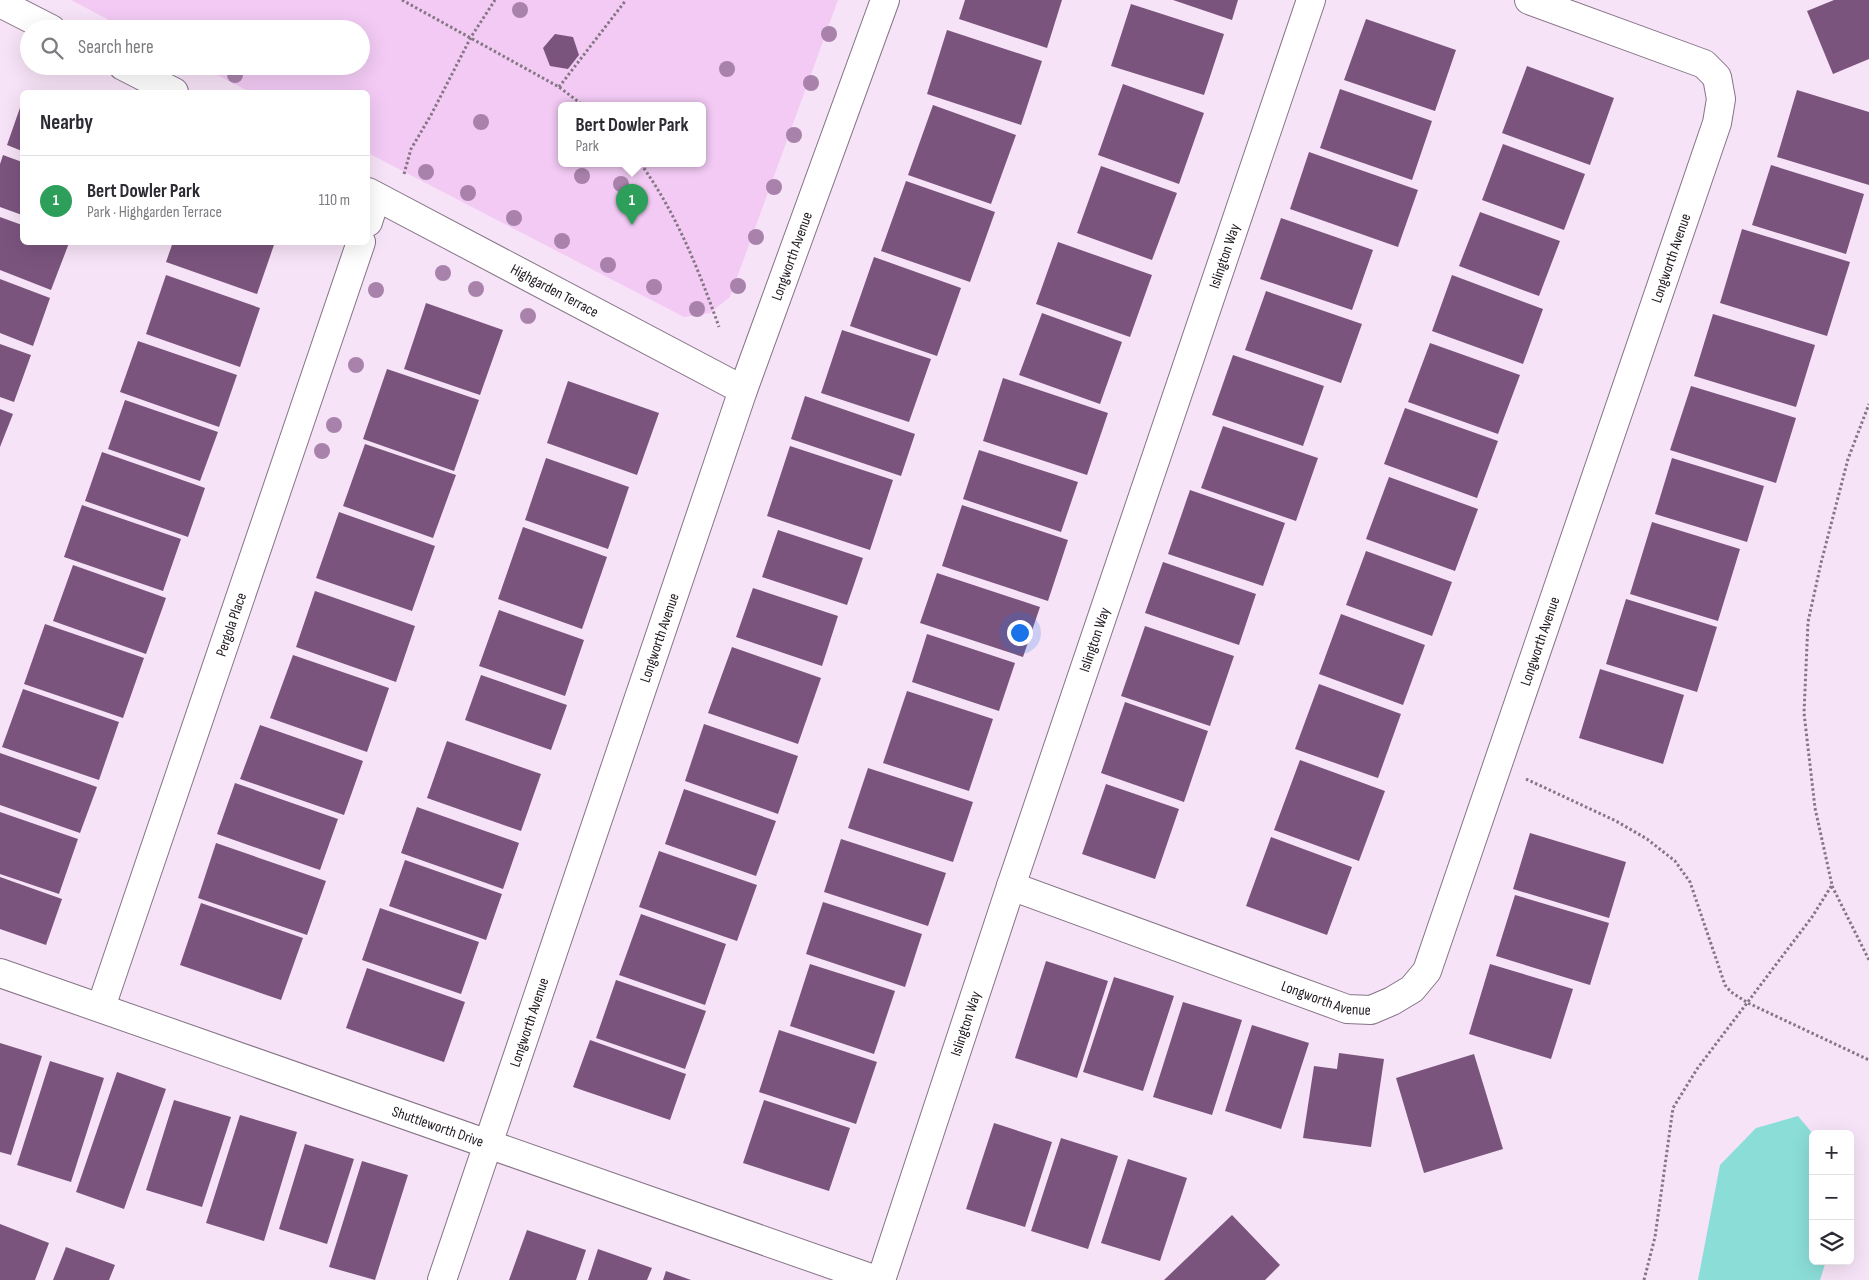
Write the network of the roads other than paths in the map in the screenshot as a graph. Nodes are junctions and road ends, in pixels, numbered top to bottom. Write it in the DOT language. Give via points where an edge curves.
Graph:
graph roads {
  1 [pos="885,0"];
  2 [pos="1311,0"];
  3 [pos="1529,0"];
  4 [pos="0,3"];
  5 [pos="33,20"];
  6 [pos="141,75"];
  7 [pos="170,90"];
  8 [pos="379,198"];
  9 [pos="370,218"];
  10 [pos="360,245"];
  11 [pos="742,390"];
  12 [pos="1011,886"];
  13 [pos="0,973"];
  14 [pos="101,1007"];
  15 [pos="488,1144"];
  16 [pos="442,1280"];
  17 [pos="876,1280"];
  18 [pos="881,1280"];
  1 -- 11 [label="street, Longworth Avenue"];
  2 -- 12 [label="street, Islington Way"];
  3 -- 12 [label="street, Longworth Avenue" via="1704,64 1717,77 1721,100 1717,123 1427,971 1412,989 1392,1001 1371,1010 1347,1009"];
  4 -- 5 [label="street"];
  6 -- 7 [label="street"];
  8 -- 9 [label="street"];
  8 -- 11 [label="street, Highgarden Terrace"];
  10 -- 14 [label="street, Pergola Place"];
  11 -- 15 [label="street, Longworth Avenue"];
  12 -- 18 [label="street, Islington Way"];
  13 -- 14 [label="street, Shuttleworth Drive"];
  14 -- 15 [label="street, Shuttleworth Drive"];
  15 -- 16 [label="street, Longworth Avenue"];
  15 -- 17 [label="street, Shuttleworth Drive"];
}
